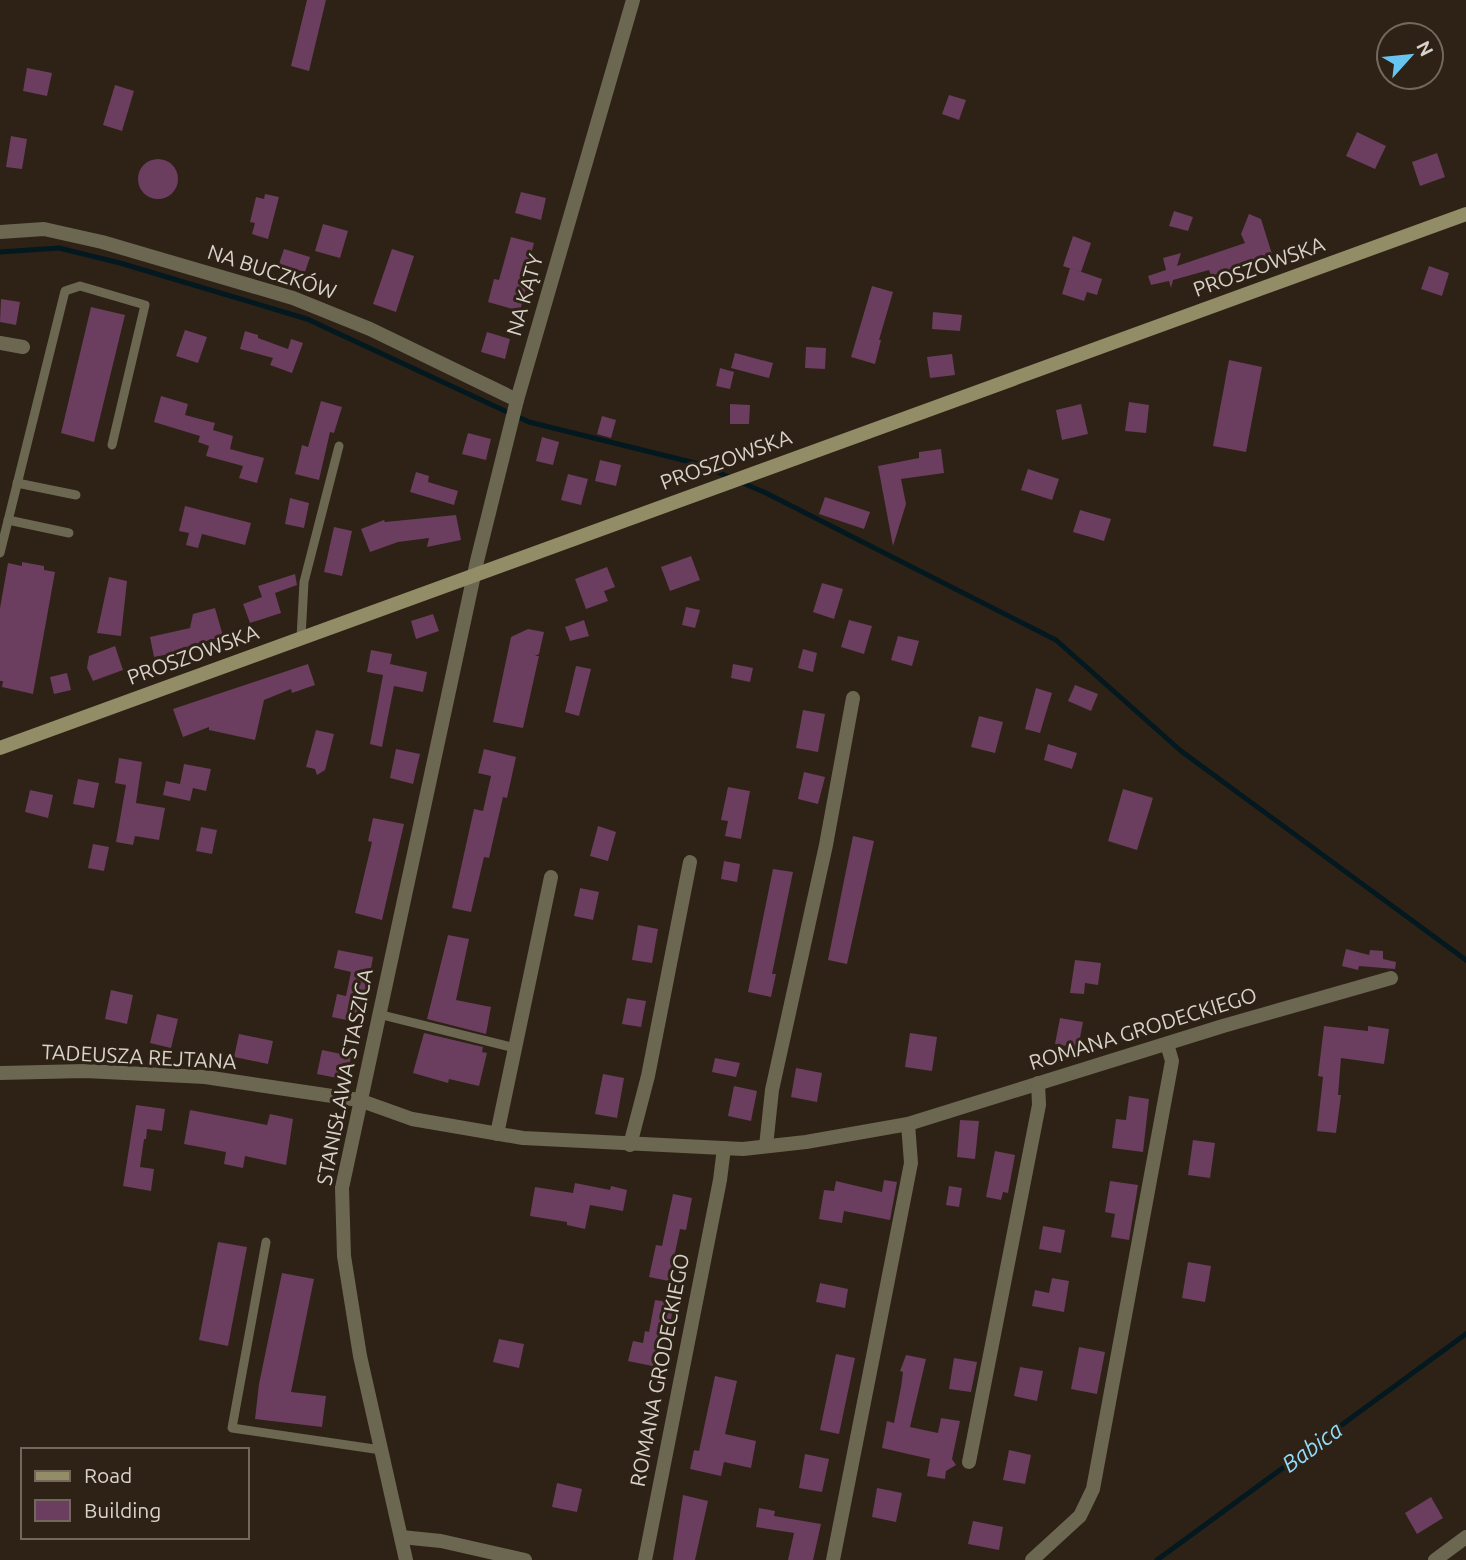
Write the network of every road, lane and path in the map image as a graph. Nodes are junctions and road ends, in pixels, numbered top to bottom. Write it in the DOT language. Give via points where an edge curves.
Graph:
graph roads {
  1 [pos="634,0"];
  2 [pos="1466,214"];
  3 [pos="0,232"];
  4 [pos="0,343"];
  5 [pos="23,347"];
  6 [pos="516,403"];
  7 [pos="112,445"];
  8 [pos="339,446"];
  9 [pos="17,483"];
  10 [pos="76,495"];
  11 [pos="8,520"];
  12 [pos="69,533"];
  13 [pos="0,553"];
  14 [pos="474,575"];
  15 [pos="469,605"];
  16 [pos="301,638"];
  17 [pos="853,698"];
  18 [pos="0,748"];
  19 [pos="690,862"];
  20 [pos="551,877"];
  21 [pos="1391,978"];
  22 [pos="378,1014"];
  23 [pos="1167,1044"];
  24 [pos="515,1048"];
  25 [pos="0,1073"];
  26 [pos="1038,1083"];
  27 [pos="359,1100"];
  28 [pos="908,1124"];
  29 [pos="497,1134"];
  30 [pos="630,1145"];
  31 [pos="766,1146"];
  32 [pos="724,1148"];
  33 [pos="266,1242"];
  34 [pos="382,1450"];
  35 [pos="969,1462"];
  36 [pos="401,1537"];
  37 [pos="1466,1537"];
  38 [pos="406,1560"];
  39 [pos="524,1560"];
  40 [pos="645,1560"];
  41 [pos="833,1560"];
  42 [pos="1032,1560"];
  43 [pos="1434,1560"];
  1 -- 6 [label="street, NA KĄTY"];
  2 -- 14 [label="main road, PROSZOWSKA"];
  3 -- 6 [label="street, NA BUCZKÓW" via="44,229 293,298 370,329"];
  4 -- 5 [label="street"];
  6 -- 14 [label="street, NA KĄTY"];
  7 -- 9 [label="lane" via="145,305 80,286 65,291"];
  8 -- 16 [label="lane" via="304,582"];
  9 -- 10 [label="lane"];
  9 -- 11 [label="lane"];
  11 -- 12 [label="lane"];
  11 -- 13 [label="lane"];
  14 -- 15 [label="street, NA KĄTY"];
  14 -- 16 [label="main road, PROSZOWSKA"];
  15 -- 22 [label="street, STANISŁAWA STASZICA"];
  16 -- 18 [label="main road, PROSZOWSKA"];
  17 -- 31 [label="street" via="772,1090"];
  19 -- 30 [label="street"];
  20 -- 24 [label="street"];
  21 -- 23 [label="street, ROMANA GRODECKIEGO"];
  22 -- 24 [label="lane"];
  22 -- 27 [label="street, STANISŁAWA STASZICA"];
  23 -- 26 [label="street, ROMANA GRODECKIEGO"];
  23 -- 42 [label="street" via="1172,1061 1093,1489 1080,1516"];
  24 -- 29 [label="street"];
  25 -- 27 [label="street, TADEUSZA REJTANA" via="85,1071 205,1077"];
  26 -- 28 [label="street, ROMANA GRODECKIEGO"];
  26 -- 35 [label="street" via="1040,1105"];
  27 -- 29 [label="street, ROMANA GRODECKIEGO" via="412,1119"];
  27 -- 34 [label="street, STANISŁAWA STASZICA" via="342,1188 344,1256 360,1356"];
  28 -- 31 [label="street, ROMANA GRODECKIEGO"];
  28 -- 41 [label="street" via="911,1163"];
  29 -- 30 [label="street, ROMANA GRODECKIEGO"];
  30 -- 32 [label="street, ROMANA GRODECKIEGO"];
  31 -- 32 [label="street, ROMANA GRODECKIEGO"];
  32 -- 40 [label="street, ROMANA GRODECKIEGO"];
  33 -- 34 [label="lane" via="232,1429"];
  34 -- 36 [label="street, STANISŁAWA STASZICA"];
  36 -- 38 [label="street, STANISŁAWA STASZICA"];
  36 -- 39 [label="street"];
  37 -- 43 [label="street"];
}
